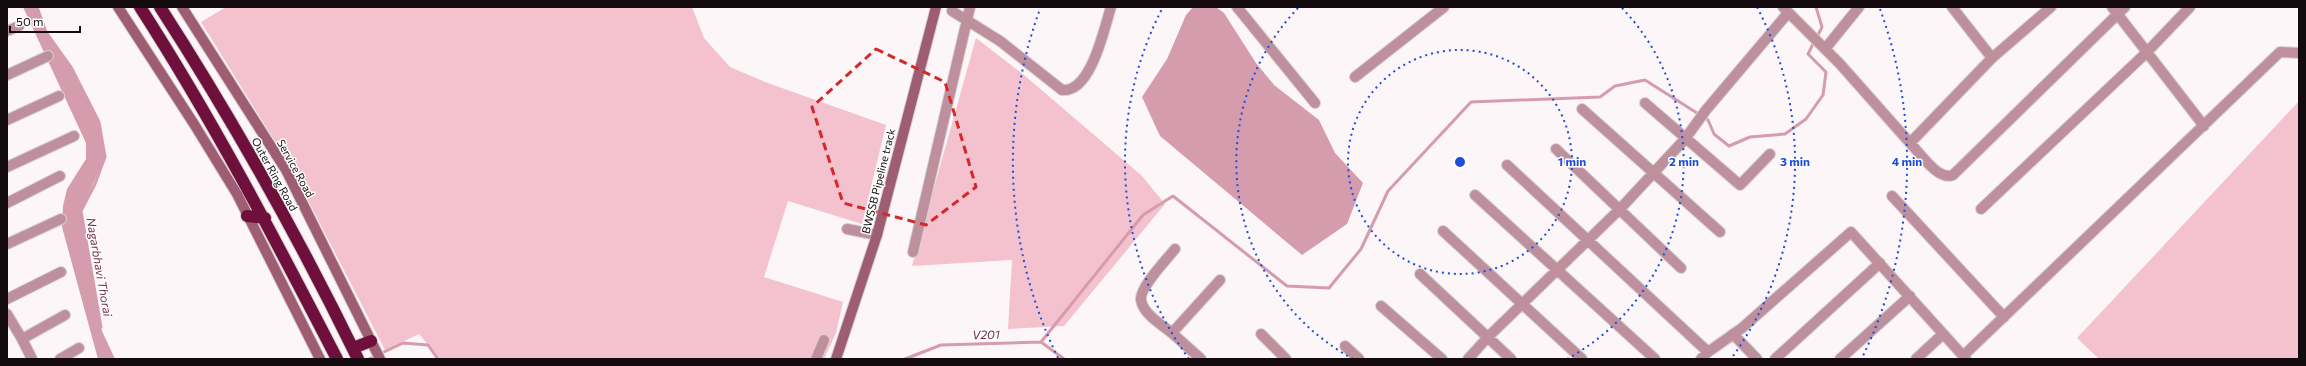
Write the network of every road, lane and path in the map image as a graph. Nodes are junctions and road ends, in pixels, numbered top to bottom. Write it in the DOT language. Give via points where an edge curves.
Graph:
graph roads {
  1 [pos="118,7"];
  2 [pos="140,7"];
  3 [pos="160,7"];
  4 [pos="182,7"];
  5 [pos="936,7"];
  6 [pos="970,7"];
  7 [pos="1111,7"];
  8 [pos="1237,7"];
  9 [pos="1444,7"];
  10 [pos="1859,7"];
  11 [pos="1952,7"];
  12 [pos="2051,7"];
  13 [pos="2190,7"];
  14 [pos="2118,9"];
  15 [pos="1785,10"];
  16 [pos="952,11"];
  17 [pos="966,20"];
  18 [pos="19,26"];
  19 [pos="7,31"];
  20 [pos="1822,47"];
  21 [pos="2146,53"];
  22 [pos="2299,53"];
  23 [pos="48,56"];
  24 [pos="1992,58"];
  25 [pos="7,75"];
  26 [pos="1355,77"];
  27 [pos="59,96"];
  28 [pos="1315,103"];
  29 [pos="1645,103"];
  30 [pos="1582,109"];
  31 [pos="7,120"];
  32 [pos="2204,126"];
  33 [pos="74,136"];
  34 [pos="1685,139"];
  35 [pos="1910,143"];
  36 [pos="1556,149"];
  37 [pos="1770,154"];
  38 [pos="1507,165"];
  39 [pos="7,167"];
  40 [pos="1653,174"];
  41 [pos="60,176"];
  42 [pos="1475,195"];
  43 [pos="1892,196"];
  44 [pos="7,203"];
  45 [pos="1980,209"];
  46 [pos="1620,210"];
  47 [pos="247,216"];
  48 [pos="265,218"];
  49 [pos="61,219"];
  50 [pos="847,229"];
  51 [pos="1443,231"];
  52 [pos="1720,232"];
  53 [pos="877,235"];
  54 [pos="1589,241"];
  55 [pos="7,244"];
  56 [pos="1175,249"];
  57 [pos="913,252"];
  58 [pos="1880,263"];
  59 [pos="1681,268"];
  60 [pos="1558,271"];
  61 [pos="61,272"];
  62 [pos="1420,274"];
  63 [pos="1220,280"];
  64 [pos="1910,296"];
  65 [pos="7,299"];
  66 [pos="1522,305"];
  67 [pos="1381,306"];
  68 [pos="7,314"];
  69 [pos="65,316"];
  70 [pos="2004,317"];
  71 [pos="1172,333"];
  72 [pos="1261,334"];
  73 [pos="1734,334"];
  74 [pos="1943,334"];
  75 [pos="1488,337"];
  76 [pos="22,339"];
  77 [pos="824,340"];
  78 [pos="373,345"];
  79 [pos="1345,346"];
  80 [pos="79,348"];
  81 [pos="356,355"];
  82 [pos="1704,355"];
  83 [pos="1964,358"];
  84 [pos="32,359"];
  85 [pos="60,359"];
  86 [pos="320,359"];
  87 [pos="337,359"];
  88 [pos="380,359"];
  89 [pos="816,359"];
  90 [pos="836,359"];
  91 [pos="1201,359"];
  92 [pos="1286,359"];
  93 [pos="1359,359"];
  94 [pos="1442,359"];
  95 [pos="1468,359"];
  96 [pos="1511,359"];
  97 [pos="1582,359"];
  98 [pos="1655,359"];
  99 [pos="1757,359"];
  100 [pos="1775,359"];
  101 [pos="1840,359"];
  102 [pos="1916,359"];
  1 -- 47 [label="street" via="194,124 237,194"];
  2 -- 48 [label="highway" via="217,133"];
  3 -- 81 [label="highway, Outer Ring Road" via="270,191"];
  4 -- 78 [label="street, Service Road" via="286,170"];
  5 -- 53 [label="street, BWSSB Pipeline track"];
  6 -- 17 [label="street"];
  7 -- 17 [label="street" via="1097,52 1080,84 1069,91 1062,90 1000,41"];
  8 -- 28 [label="street"];
  9 -- 26 [label="street"];
  10 -- 20 [label="street"];
  11 -- 24 [label="street"];
  12 -- 24 [label="street"];
  13 -- 21 [label="street"];
  14 -- 21 [label="street"];
  14 -- 35 [label="street" via="1953,175 1940,175"];
  15 -- 20 [label="street"];
  15 -- 34 [label="street"];
  16 -- 17 [label="street"];
  17 -- 57 [label="street"];
  18 -- 19 [label="street"];
  20 -- 35 [label="street"];
  21 -- 32 [label="street"];
  21 -- 45 [label="street"];
  22 -- 32 [label="street" via="2280,52"];
  23 -- 25 [label="street"];
  24 -- 35 [label="street"];
  27 -- 31 [label="street"];
  29 -- 34 [label="street"];
  30 -- 40 [label="street"];
  32 -- 70 [label="street"];
  33 -- 39 [label="street"];
  34 -- 37 [label="street" via="1740,185"];
  34 -- 40 [label="street"];
  36 -- 46 [label="street"];
  38 -- 54 [label="street"];
  40 -- 46 [label="street"];
  40 -- 52 [label="street"];
  41 -- 44 [label="street"];
  42 -- 60 [label="street"];
  43 -- 70 [label="street"];
  46 -- 54 [label="street"];
  46 -- 59 [label="street"];
  47 -- 48 [label="highway"];
  47 -- 86 [label="street"];
  48 -- 87 [label="highway"];
  49 -- 55 [label="street"];
  50 -- 53 [label="street"];
  51 -- 66 [label="street"];
  53 -- 90 [label="street, BWSSB Pipeline track"];
  54 -- 60 [label="street"];
  54 -- 82 [label="street"];
  56 -- 71 [label="street" via="1143,289 1140,299 1144,308"];
  58 -- 64 [label="street"];
  58 -- 73 [label="street" via="1851,232"];
  58 -- 100 [label="street"];
  60 -- 66 [label="street"];
  60 -- 98 [label="street"];
  61 -- 65 [label="street"];
  62 -- 75 [label="street"];
  63 -- 71 [label="street"];
  64 -- 74 [label="street"];
  64 -- 101 [label="street"];
  66 -- 75 [label="street"];
  66 -- 97 [label="street"];
  67 -- 94 [label="street"];
  68 -- 76 [label="street"];
  69 -- 76 [label="street"];
  70 -- 83 [label="street"];
  71 -- 91 [label="street"];
  72 -- 92 [label="street"];
  73 -- 82 [label="street"];
  73 -- 99 [label="street"];
  74 -- 83 [label="street"];
  74 -- 102 [label="street"];
  75 -- 95 [label="street"];
  75 -- 96 [label="street"];
  76 -- 84 [label="street"];
  77 -- 89 [label="street"];
  78 -- 81 [label="highway"];
  78 -- 88 [label="street, Service Road"];
  79 -- 93 [label="street"];
  80 -- 85 [label="street"];
}
